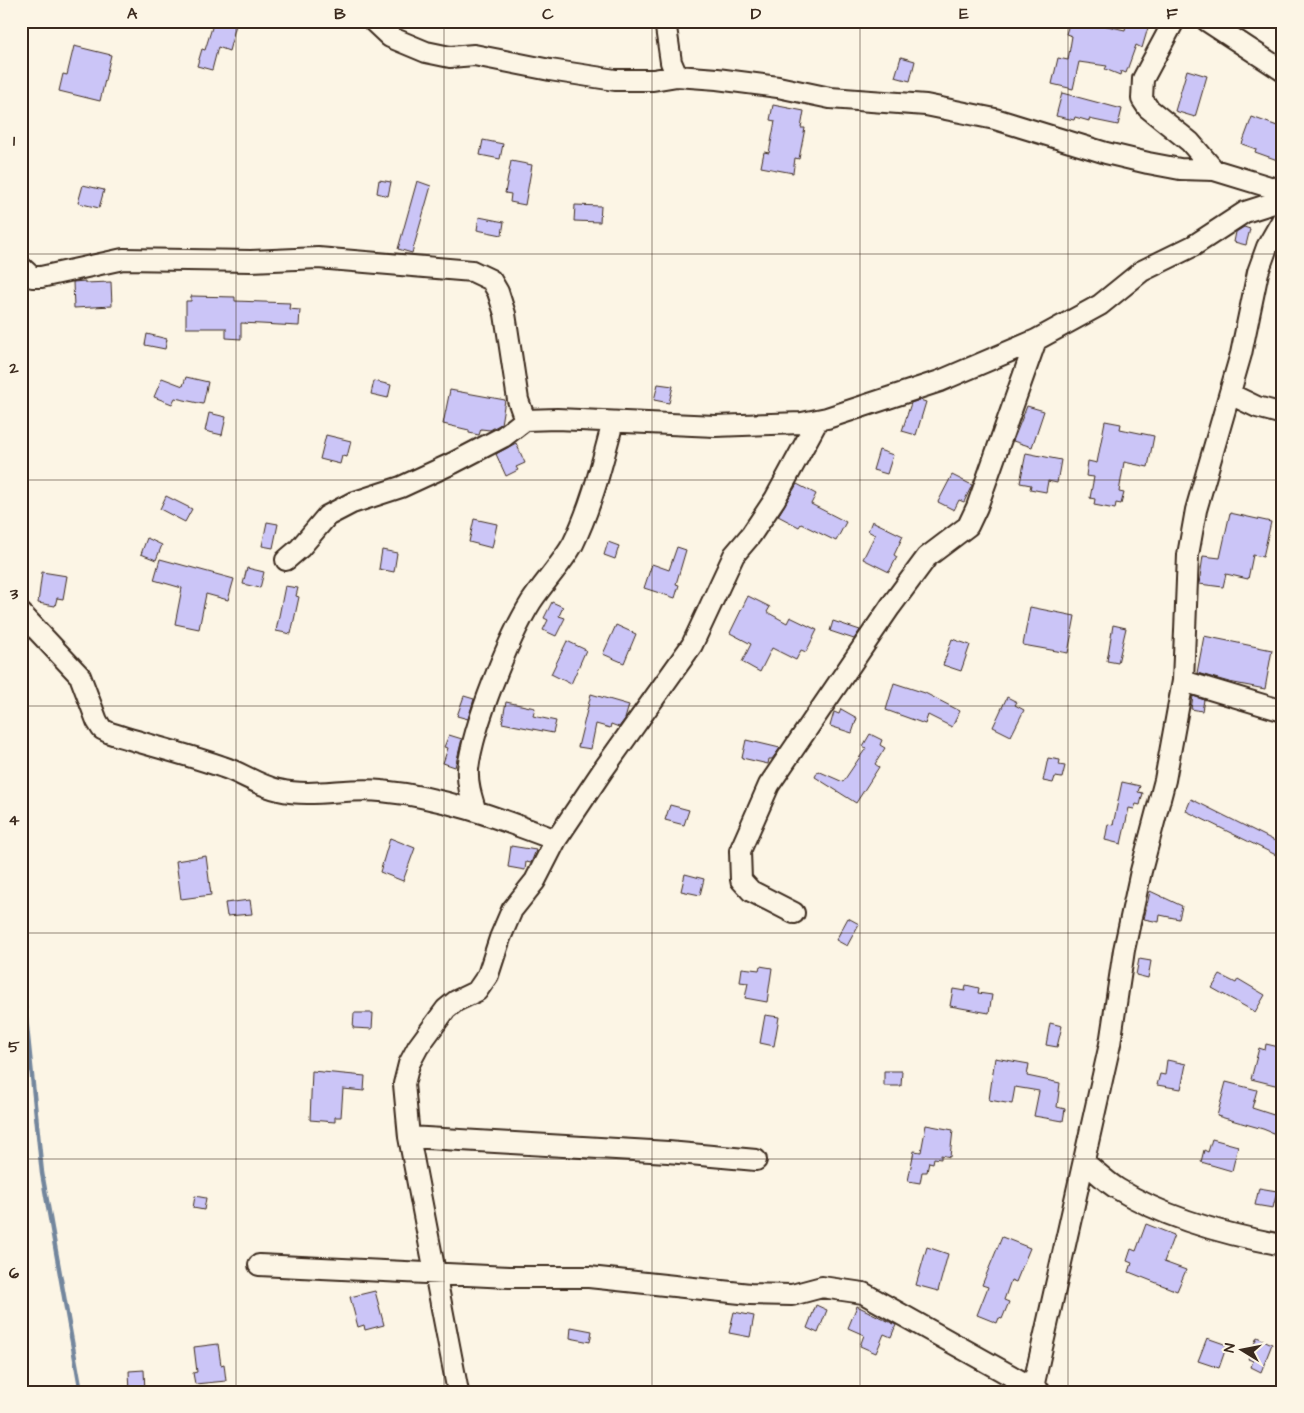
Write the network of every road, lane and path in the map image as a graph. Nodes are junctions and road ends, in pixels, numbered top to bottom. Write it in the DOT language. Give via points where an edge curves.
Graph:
graph roads {
  1 [pos="373,21"];
  2 [pos="666,21"];
  3 [pos="1174,21"];
  4 [pos="1207,21"];
  5 [pos="1283,71"];
  6 [pos="677,76"];
  7 [pos="1214,170"];
  8 [pos="1283,191"];
  9 [pos="1283,200"];
  10 [pos="1283,219"];
  11 [pos="21,267"];
  12 [pos="1036,340"];
  13 [pos="1230,394"];
  14 [pos="1283,414"];
  15 [pos="525,420"];
  16 [pos="818,420"];
  17 [pos="614,422"];
  18 [pos="286,560"];
  19 [pos="21,613"];
  20 [pos="1183,681"];
  21 [pos="1283,711"];
  22 [pos="475,809"];
  23 [pos="556,840"];
  24 [pos="794,913"];
  25 [pos="409,1137"];
  26 [pos="756,1160"];
  27 [pos="1085,1162"];
  28 [pos="1283,1245"];
  29 [pos="259,1265"];
  30 [pos="435,1273"];
  31 [pos="1035,1390"];
  32 [pos="458,1392"];
  1 -- 6 [label="street" via="390,37 426,52 450,57 474,55 615,80"];
  2 -- 6 [label="street" via="671,62"];
  3 -- 7 [label="street" via="1143,79 1142,100 1190,142"];
  4 -- 5 [label="street"];
  6 -- 7 [label="street" via="778,87 838,99 926,105 995,119 1148,163 1180,169"];
  7 -- 8 [label="street"];
  9 -- 12 [label="street" via="1245,212 1193,246 1142,272 1100,305"];
  10 -- 13 [label="street" via="1266,247 1258,272"];
  11 -- 15 [label="street" via="32,277 41,277 123,259 251,261 318,258 472,271 491,280 498,292 518,400"];
  12 -- 16 [label="street" via="940,381"];
  12 -- 24 [label="street" via="968,526 926,557 769,785 746,832 740,851 741,880 751,891"];
  13 -- 14 [label="street" via="1257,407"];
  13 -- 20 [label="street" via="1196,510 1188,555"];
  15 -- 17 [label="street"];
  15 -- 18 [label="street" via="503,437 453,463 326,516"];
  16 -- 17 [label="street" via="715,426"];
  16 -- 23 [label="street" via="775,499 734,555 692,645"];
  17 -- 22 [label="street" via="584,519 572,545 516,630 488,700 468,770"];
  19 -- 22 [label="street" via="80,676 97,721 110,733 224,767 280,791 379,790"];
  20 -- 21 [label="street"];
  20 -- 27 [label="street" via="1165,780 1124,950 1110,1044"];
  22 -- 23 [label="street"];
  23 -- 25 [label="street" via="535,881 507,919 488,975 477,991 446,1009 409,1064 404,1084"];
  25 -- 26 [label="street"];
  25 -- 30 [label="street"];
  27 -- 28 [label="street" via="1117,1189 1163,1212 1239,1237"];
  27 -- 31 [label="street"];
  29 -- 30 [label="street"];
  30 -- 31 [label="street" via="589,1278 750,1294 792,1295 822,1287 863,1292"];
  30 -- 32 [label="street"];
}
